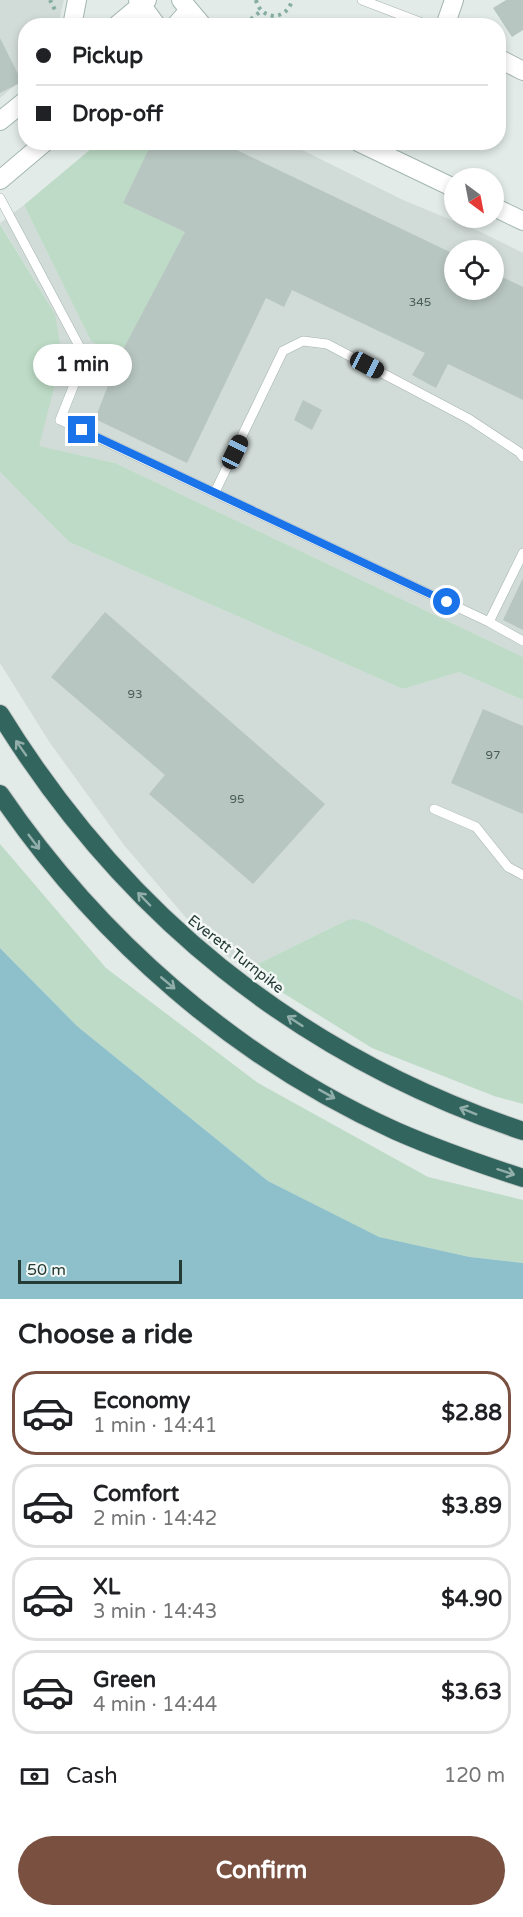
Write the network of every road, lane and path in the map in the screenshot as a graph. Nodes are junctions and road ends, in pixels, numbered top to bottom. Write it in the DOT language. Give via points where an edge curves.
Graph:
graph roads {
  1 [pos="77,0"];
  2 [pos="256,0"];
  3 [pos="292,0"];
  4 [pos="454,0"];
  5 [pos="367,1"];
  6 [pos="142,2"];
  7 [pos="185,5"];
  8 [pos="261,11"];
  9 [pos="74,18"];
  10 [pos="125,18"];
  11 [pos="152,18"];
  12 [pos="196,18"];
  13 [pos="252,18"];
  14 [pos="410,18"];
  15 [pos="448,18"];
  16 [pos="506,62"];
  17 [pos="523,71"];
  18 [pos="18,107"];
  19 [pos="0,121"];
  20 [pos="36,150"];
  21 [pos="374,150"];
  22 [pos="0,180"];
  23 [pos="444,183"];
  24 [pos="0,198"];
  25 [pos="504,212"];
  26 [pos="523,221"];
  27 [pos="523,457"];
  28 [pos="215,492"];
  29 [pos="523,553"];
  30 [pos="489,622"];
  31 [pos="523,641"];
  32 [pos="0,714"];
  33 [pos="0,794"];
  34 [pos="434,809"];
  35 [pos="523,875"];
  36 [pos="523,1131"];
  37 [pos="523,1178"];
  1 -- 9 [label="main road"];
  2 -- 8 [label="path"];
  3 -- 8 [label="path" via="288,10 278,16"];
  4 -- 15 [label="main road"];
  5 -- 14 [label="lane"];
  6 -- 10 [label="main road"];
  6 -- 11 [label="main road"];
  7 -- 12 [label="main road"];
  8 -- 13 [label="path"];
  16 -- 17 [label="main road"];
  18 -- 19 [label="main road"];
  20 -- 22 [label="main road"];
  21 -- 23 [label="main road"];
  24 -- 28 [label="lane" via="85,357 60,420"];
  25 -- 26 [label="main road"];
  27 -- 28 [label="lane" via="469,419 337,349 303,341 283,351"];
  28 -- 30 [label="lane"];
  29 -- 30 [label="lane"];
  30 -- 31 [label="lane"];
  36 -- 32 [label="highway, Everett Turnpike, one-way" via="390,1077 302,1026 218,967 142,898 108,860 44,780"];
  33 -- 37 [label="highway, one-way" via="38,848 88,907 141,961 200,1011 327,1095 394,1130"];
  34 -- 35 [label="lane" via="476,827 508,867"];
}
